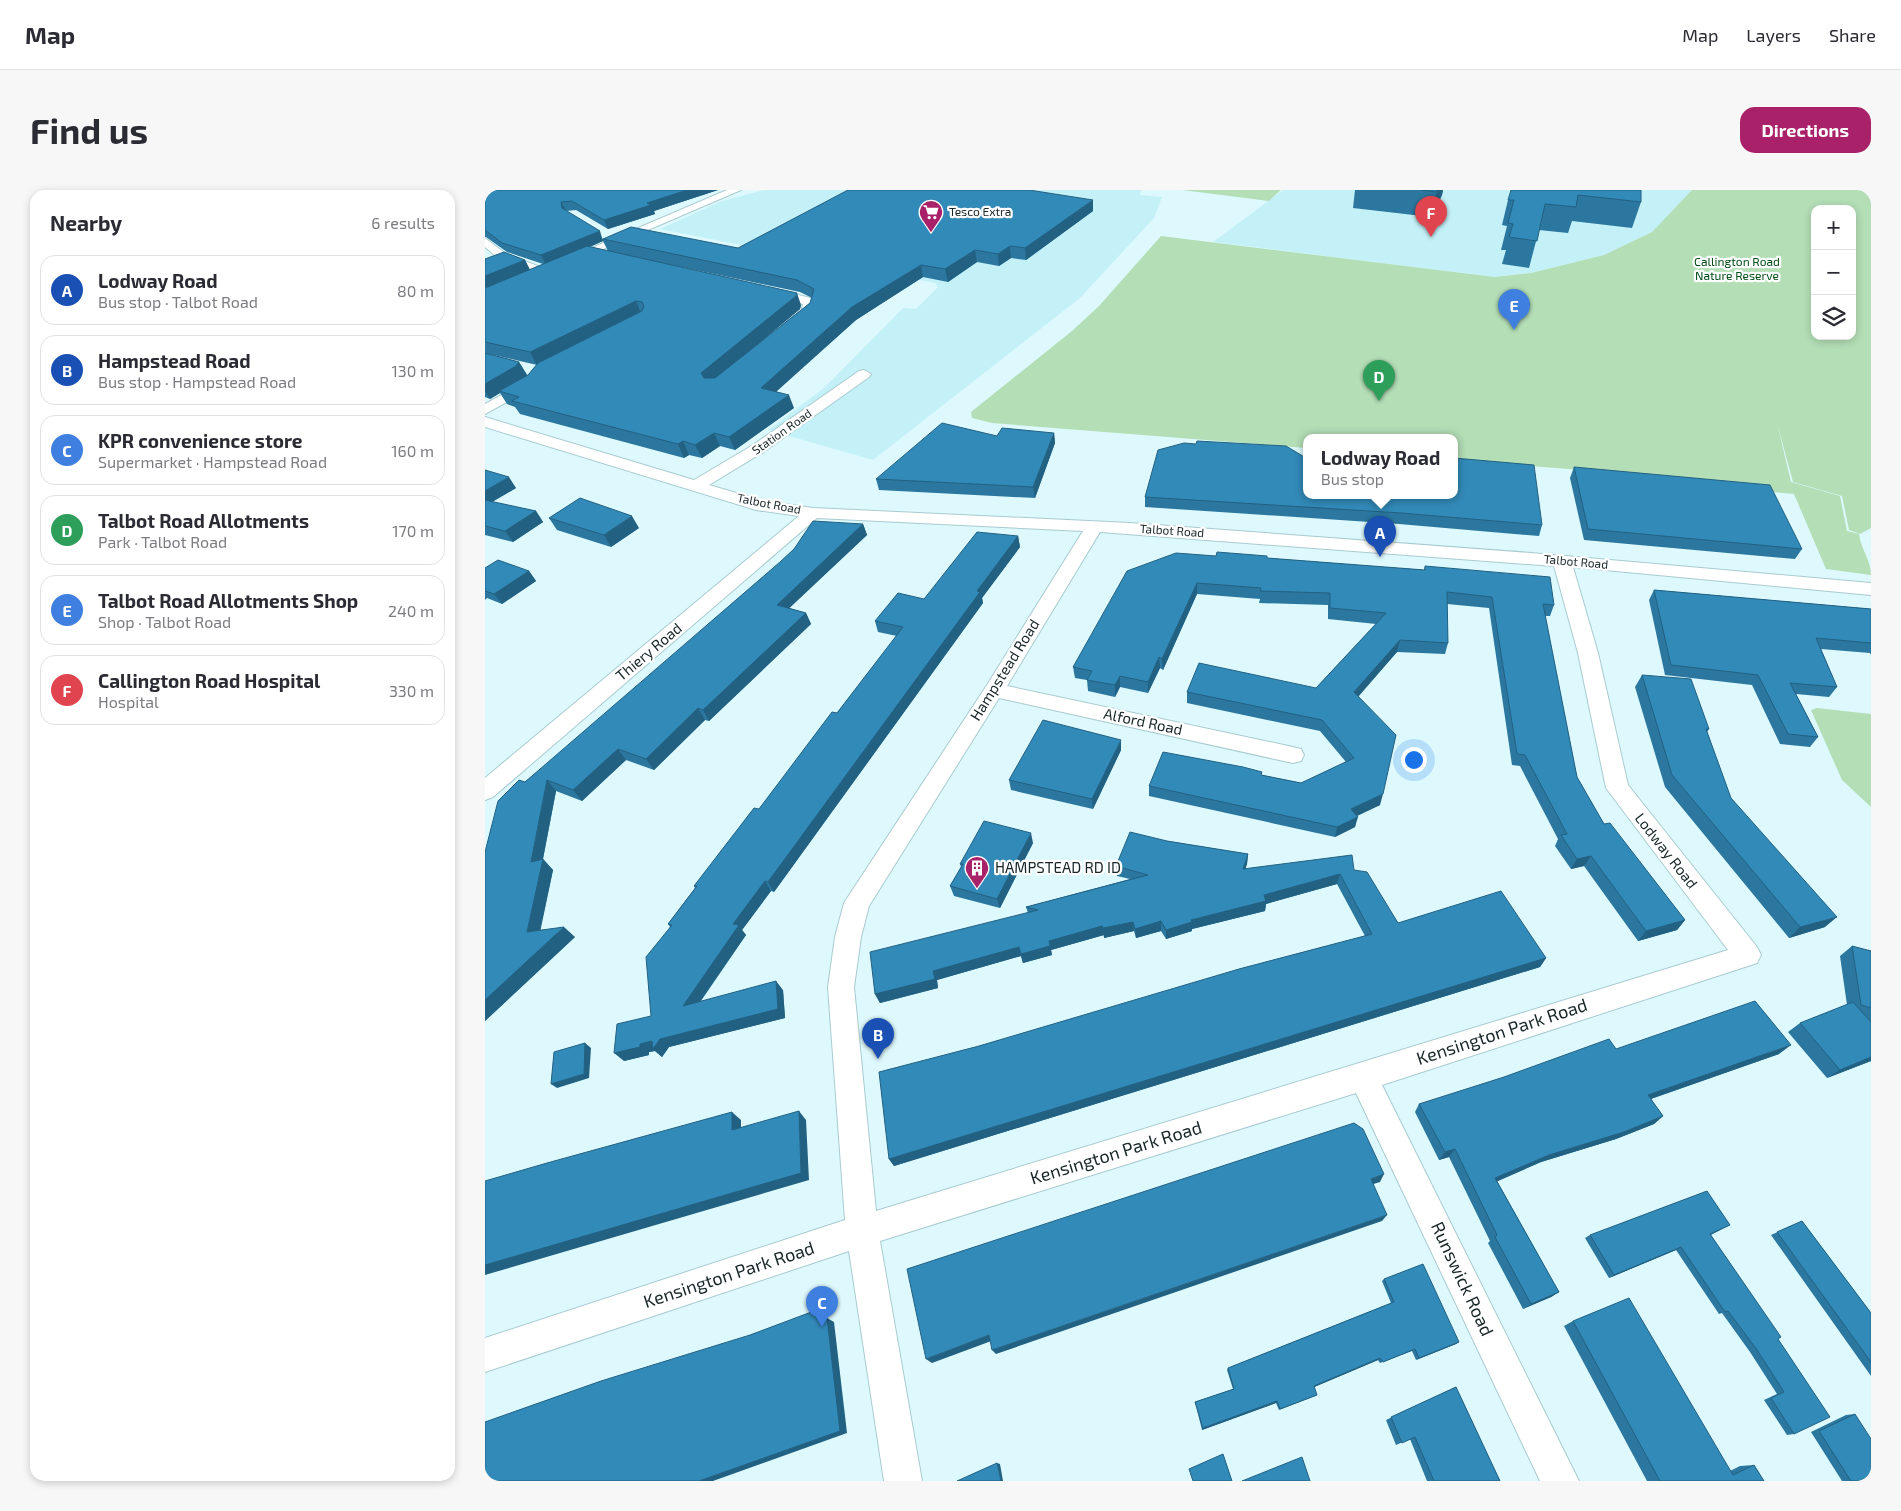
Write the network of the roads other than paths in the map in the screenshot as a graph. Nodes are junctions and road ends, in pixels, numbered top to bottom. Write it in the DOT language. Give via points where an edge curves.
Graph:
graph roads {
  1 [pos="736,190"];
  2 [pos="601,232"];
  3 [pos="485,241"];
  4 [pos="616,241"];
  5 [pos="588,252"];
  6 [pos="607,256"];
  7 [pos="545,271"];
  8 [pos="528,278"];
  9 [pos="751,287"];
  10 [pos="779,335"];
  11 [pos="535,371"];
  12 [pos="864,374"];
  13 [pos="485,410"];
  14 [pos="485,422"];
  15 [pos="696,486"];
  16 [pos="804,512"];
  17 [pos="1095,526"];
  18 [pos="1562,562"];
  19 [pos="1871,588"];
  20 [pos="994,690"];
  21 [pos="1293,755"];
  22 [pos="485,791"];
  23 [pos="1748,955"];
  24 [pos="1363,1077"];
  25 [pos="862,1231"];
  26 [pos="485,1355"];
  27 [pos="903,1481"];
  28 [pos="1560,1481"];
  1 -- 4 [label="street"];
  2 -- 4 [label="street"];
  3 -- 7 [label="street" via="502,256"];
  4 -- 5 [label="street"];
  5 -- 6 [label="street"];
  5 -- 7 [label="street"];
  7 -- 8 [label="street"];
  9 -- 10 [label="street" via="810,302 808,311"];
  11 -- 13 [label="street" via="530,384"];
  12 -- 15 [label="street, Station Road" via="759,448"];
  14 -- 15 [label="street, Talbot Road"];
  15 -- 16 [label="street, Talbot Road" via="762,506"];
  16 -- 17 [label="street, Talbot Road"];
  16 -- 22 [label="street, Thiery Road"];
  17 -- 18 [label="street, Talbot Road"];
  17 -- 20 [label="street, Hampstead Road"];
  18 -- 19 [label="street, Talbot Road"];
  18 -- 23 [label="street, Lodway Road" via="1595,685 1617,788"];
  20 -- 21 [label="street, Alford Road"];
  20 -- 25 [label="street, Hampstead Road" via="857,903 848,937 841,986"];
  23 -- 24 [label="street, Kensington Park Road"];
  24 -- 25 [label="street, Kensington Park Road"];
  24 -- 28 [label="street, Runswick Road" via="1421,1190 1493,1347"];
  25 -- 26 [label="street, Kensington Park Road"];
  25 -- 27 [label="street, Hampstead Road"];
}
